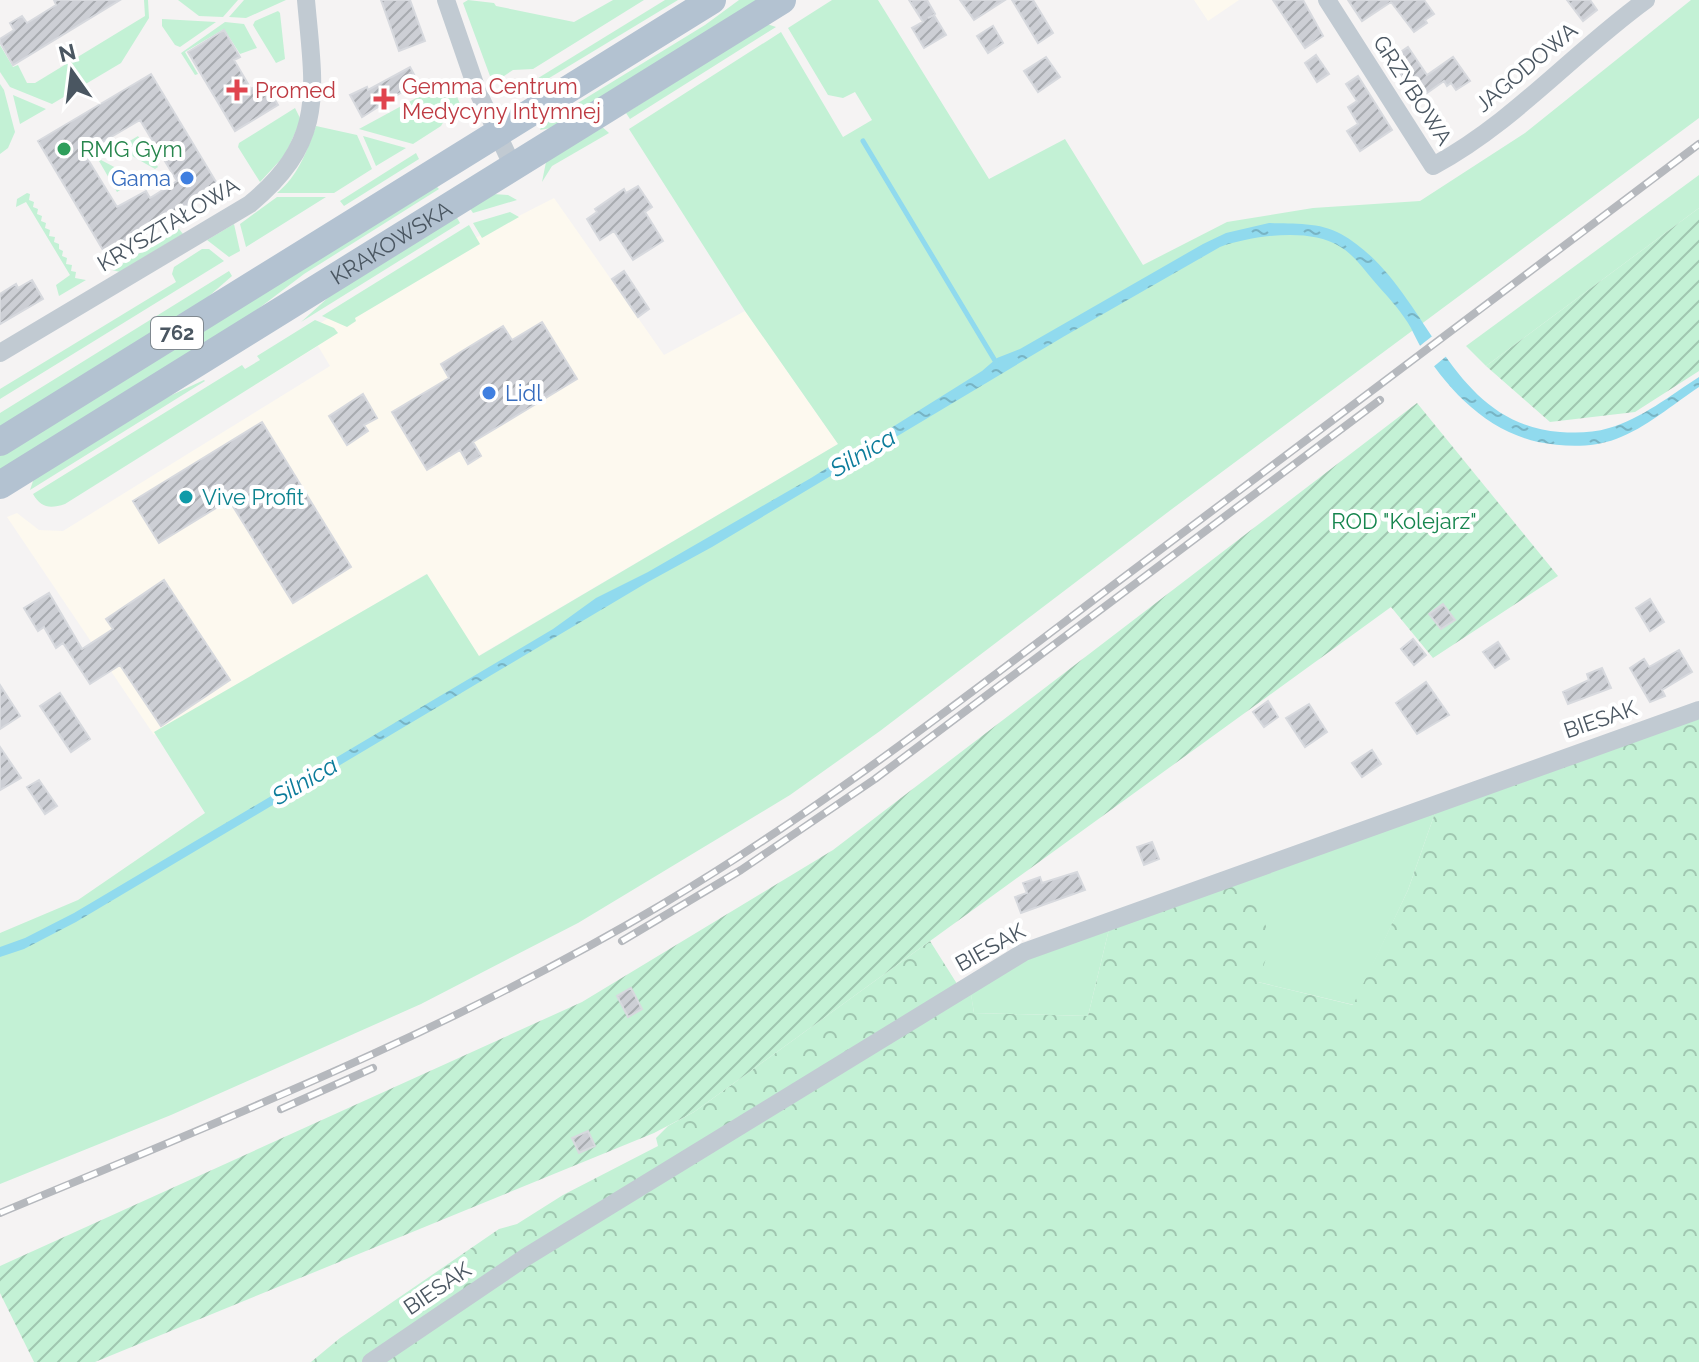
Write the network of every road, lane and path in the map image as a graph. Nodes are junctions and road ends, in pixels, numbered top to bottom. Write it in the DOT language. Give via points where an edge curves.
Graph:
graph roads {
  1 [pos="306,0"];
  2 [pos="446,0"];
  3 [pos="712,0"];
  4 [pos="782,0"];
  5 [pos="1327,0"];
  6 [pos="1646,0"];
  7 [pos="497,132"];
  8 [pos="1433,166"];
  9 [pos="513,167"];
  10 [pos="0,353"];
  11 [pos="0,442"];
  12 [pos="0,485"];
  13 [pos="1699,710"];
  14 [pos="371,1362"];
  1 -- 10 [label="street, KRYSZTAŁOWA" via="313,70 310,119 280,176 250,204"];
  2 -- 7 [label="street"];
  3 -- 7 [label="main road, KRAKOWSKA / 762"];
  4 -- 9 [label="main road, KRAKOWSKA / 762"];
  5 -- 8 [label="street, GRZYBOWA"];
  6 -- 8 [label="street, JAGODOWA" via="1484,135"];
  7 -- 9 [label="street"];
  7 -- 11 [label="main road, KRAKOWSKA / 762"];
  9 -- 12 [label="main road, KRAKOWSKA / 762"];
  13 -- 14 [label="street, BIESAK" via="1024,952 526,1257"];
}
